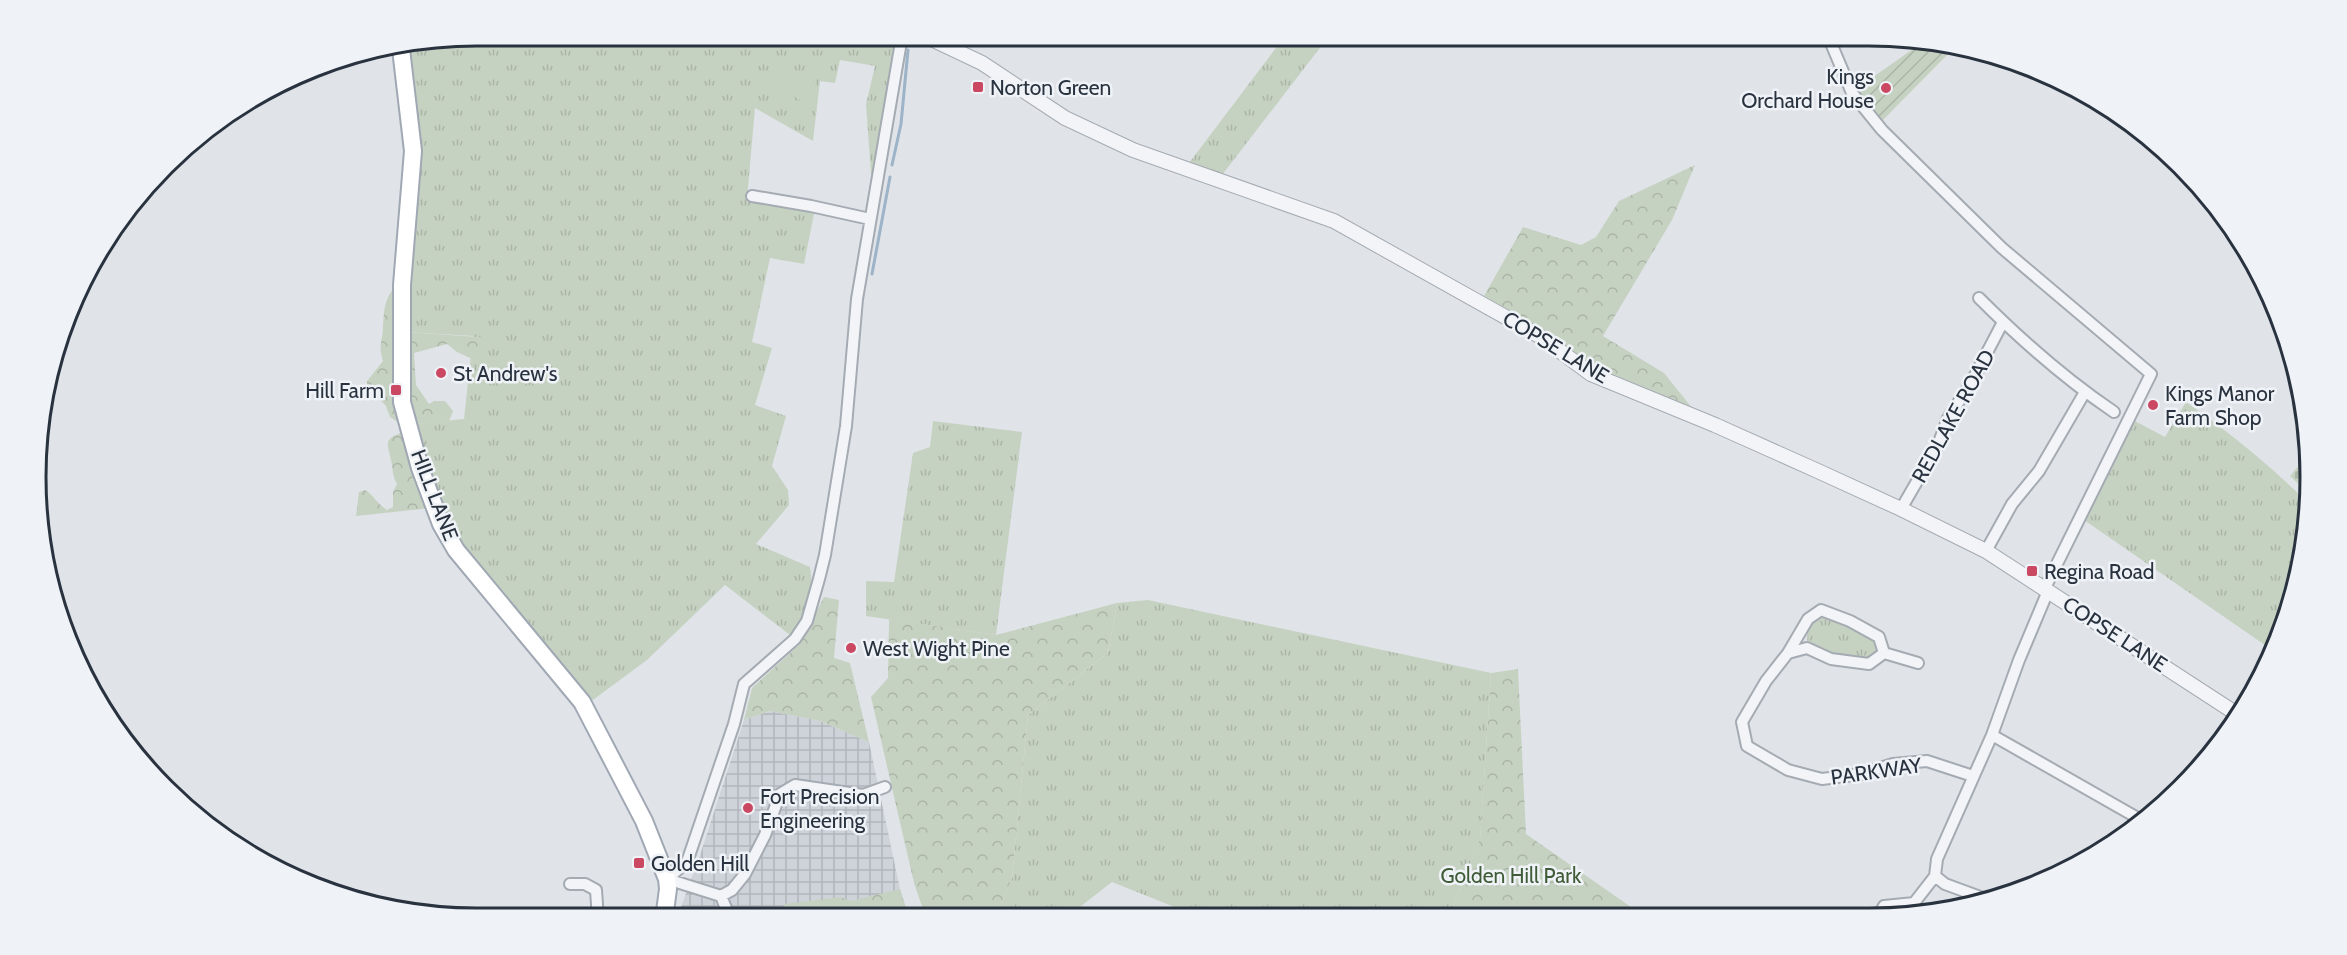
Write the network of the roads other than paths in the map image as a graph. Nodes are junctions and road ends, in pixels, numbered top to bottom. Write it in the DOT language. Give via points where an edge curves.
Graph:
graph roads {
  1 [pos="900,46"];
  2 [pos="946,46"];
  3 [pos="1832,46"];
  4 [pos="402,53"];
  5 [pos="752,196"];
  6 [pos="870,219"];
  7 [pos="1979,298"];
  8 [pos="2003,322"];
  9 [pos="2085,392"];
  10 [pos="2114,412"];
  11 [pos="1901,508"];
  12 [pos="1986,551"];
  13 [pos="2047,590"];
  14 [pos="1788,653"];
  15 [pos="1884,653"];
  16 [pos="1918,663"];
  17 [pos="2232,711"];
  18 [pos="1992,735"];
  19 [pos="1973,776"];
  20 [pos="885,787"];
  21 [pos="2135,817"];
  22 [pos="1935,876"];
  23 [pos="667,879"];
  24 [pos="570,884"];
  25 [pos="721,896"];
  26 [pos="1972,896"];
  27 [pos="598,908"];
  28 [pos="665,908"];
  29 [pos="726,908"];
  30 [pos="1883,908"];
  1 -- 6 [label="street"];
  2 -- 11 [label="street, COPSE LANE" via="982,63 1065,118 1133,150 1334,221 1541,337 1591,374"];
  3 -- 13 [label="street" via="1852,93 1882,130 2002,248 2151,374"];
  4 -- 23 [label="main road, HILL LANE" via="413,151 402,285 402,402 420,468 441,524 456,550 582,702 644,821"];
  5 -- 6 [label="street"];
  6 -- 23 [label="street" via="857,300 846,426 825,555 807,621 795,639 744,684 687,862"];
  7 -- 8 [label="street"];
  8 -- 9 [label="street"];
  8 -- 11 [label="street, REDLAKE ROAD"];
  9 -- 10 [label="street"];
  9 -- 12 [label="street"];
  11 -- 12 [label="street, COPSE LANE"];
  12 -- 13 [label="street, COPSE LANE"];
  13 -- 17 [label="street, COPSE LANE"];
  13 -- 18 [label="street"];
  14 -- 15 [label="street" via="1807,648 1831,659 1869,664"];
  14 -- 15 [label="street, PARKWAY" via="1808,619 1821,610 1879,637"];
  14 -- 19 [label="street, PARKWAY" via="1742,722 1748,746 1788,770 1822,779 1928,761"];
  15 -- 16 [label="street"];
  18 -- 19 [label="street"];
  18 -- 21 [label="street"];
  19 -- 22 [label="street" via="1937,859"];
  20 -- 25 [label="street" via="863,795 795,785 780,794 745,874 732,891"];
  22 -- 26 [label="street"];
  22 -- 30 [label="street" via="1914,903"];
  23 -- 25 [label="street"];
  23 -- 28 [label="main road"];
  24 -- 27 [label="street" via="585,884 597,890"];
  25 -- 29 [label="street"];
}
